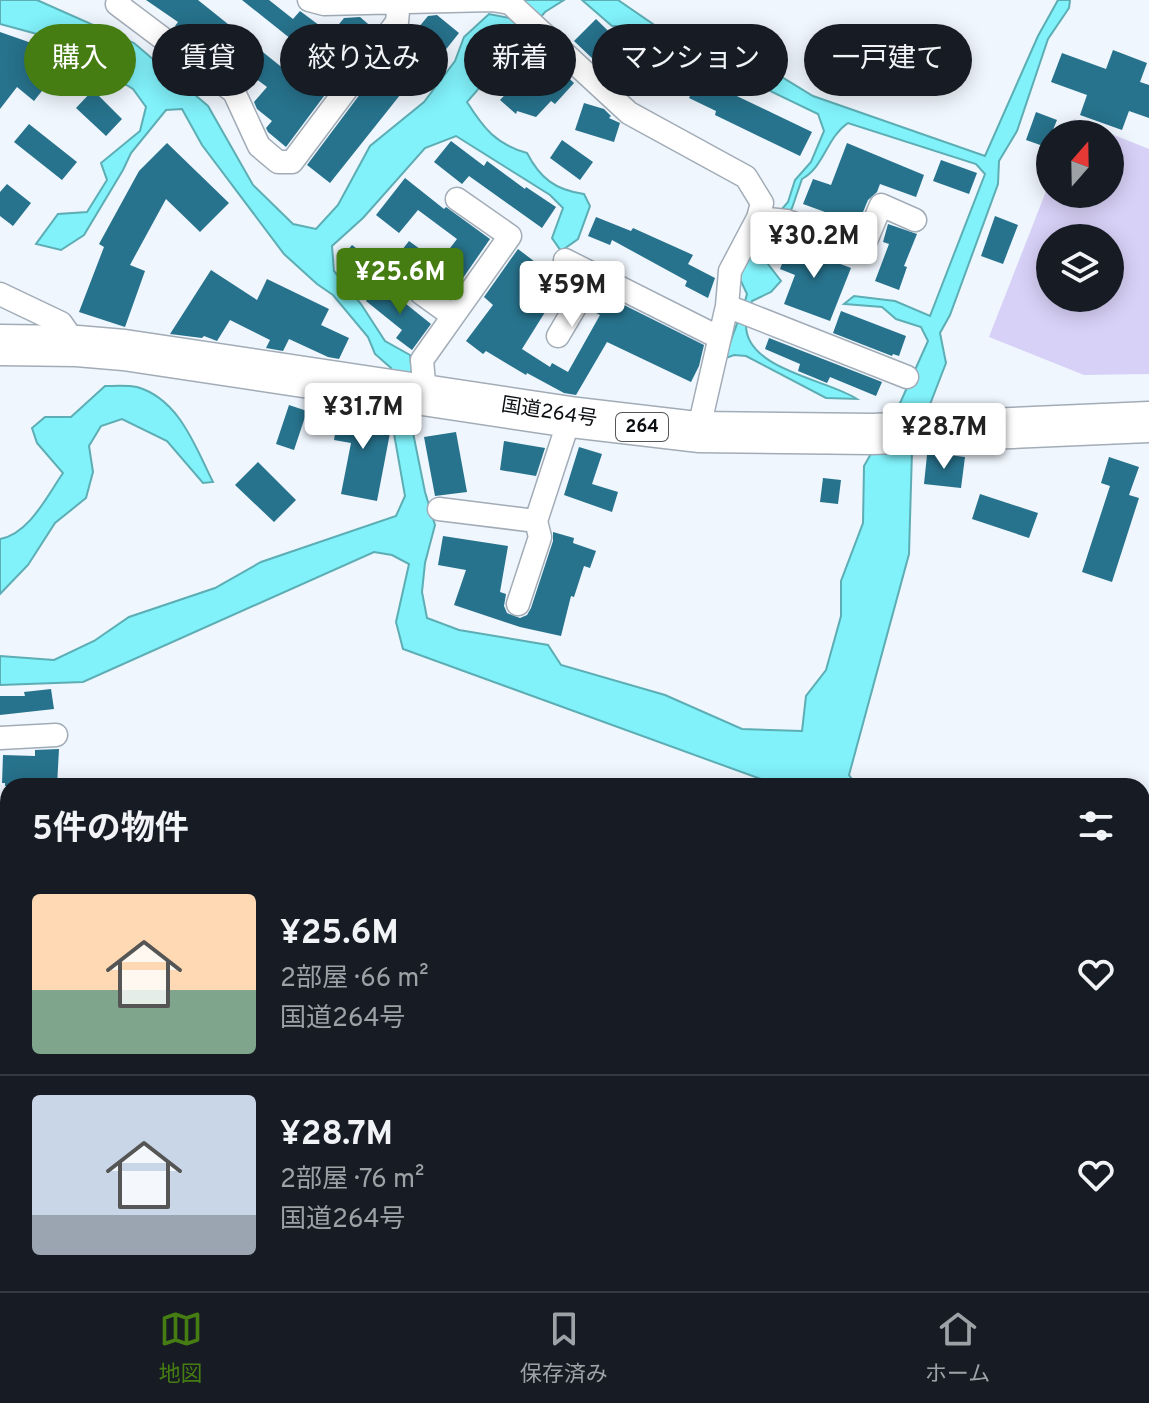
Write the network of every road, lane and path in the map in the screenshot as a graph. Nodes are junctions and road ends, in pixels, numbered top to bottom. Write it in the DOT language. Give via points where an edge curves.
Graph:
graph roads {
  1 [pos="309,0"];
  2 [pos="113,1"];
  3 [pos="399,2"];
  4 [pos="512,4"];
  5 [pos="457,199"];
  6 [pos="758,218"];
  7 [pos="915,220"];
  8 [pos="565,260"];
  9 [pos="594,275"];
  10 [pos="421,293"];
  11 [pos="0,294"];
  12 [pos="740,309"];
  13 [pos="453,316"];
  14 [pos="558,336"];
  15 [pos="718,337"];
  16 [pos="0,345"];
  17 [pos="77,346"];
  18 [pos="907,377"];
  19 [pos="408,391"];
  20 [pos="570,417"];
  21 [pos="1149,422"];
  22 [pos="698,432"];
  23 [pos="439,509"];
  24 [pos="536,521"];
  25 [pos="518,604"];
  26 [pos="56,735"];
  27 [pos="0,738"];
  1 -- 3 [label="street"];
  2 -- 3 [label="street" via="234,92 259,146 278,162 292,162 397,22"];
  3 -- 4 [label="street"];
  4 -- 6 [label="street" via="629,113 746,177 762,203"];
  5 -- 13 [label="street" via="510,236"];
  6 -- 7 [label="street" via="787,221 863,248 881,205"];
  6 -- 12 [label="street" via="730,271"];
  8 -- 9 [label="street"];
  9 -- 14 [label="street"];
  9 -- 15 [label="street"];
  10 -- 13 [label="street"];
  11 -- 17 [label="street" via="61,323"];
  12 -- 15 [label="street"];
  12 -- 18 [label="street"];
  13 -- 19 [label="street"];
  15 -- 22 [label="street"];
  16 -- 17 [label="highway, 国道264号 / 264"];
  17 -- 19 [label="highway, 国道264号 / 264"];
  19 -- 20 [label="highway, 国道264号 / 264"];
  20 -- 22 [label="highway, 国道264号 / 264"];
  20 -- 24 [label="street"];
  21 -- 22 [label="highway, 国道264号 / 264" via="872,434"];
  23 -- 24 [label="street"];
  24 -- 25 [label="street" via="540,537"];
  26 -- 27 [label="street"];
}
